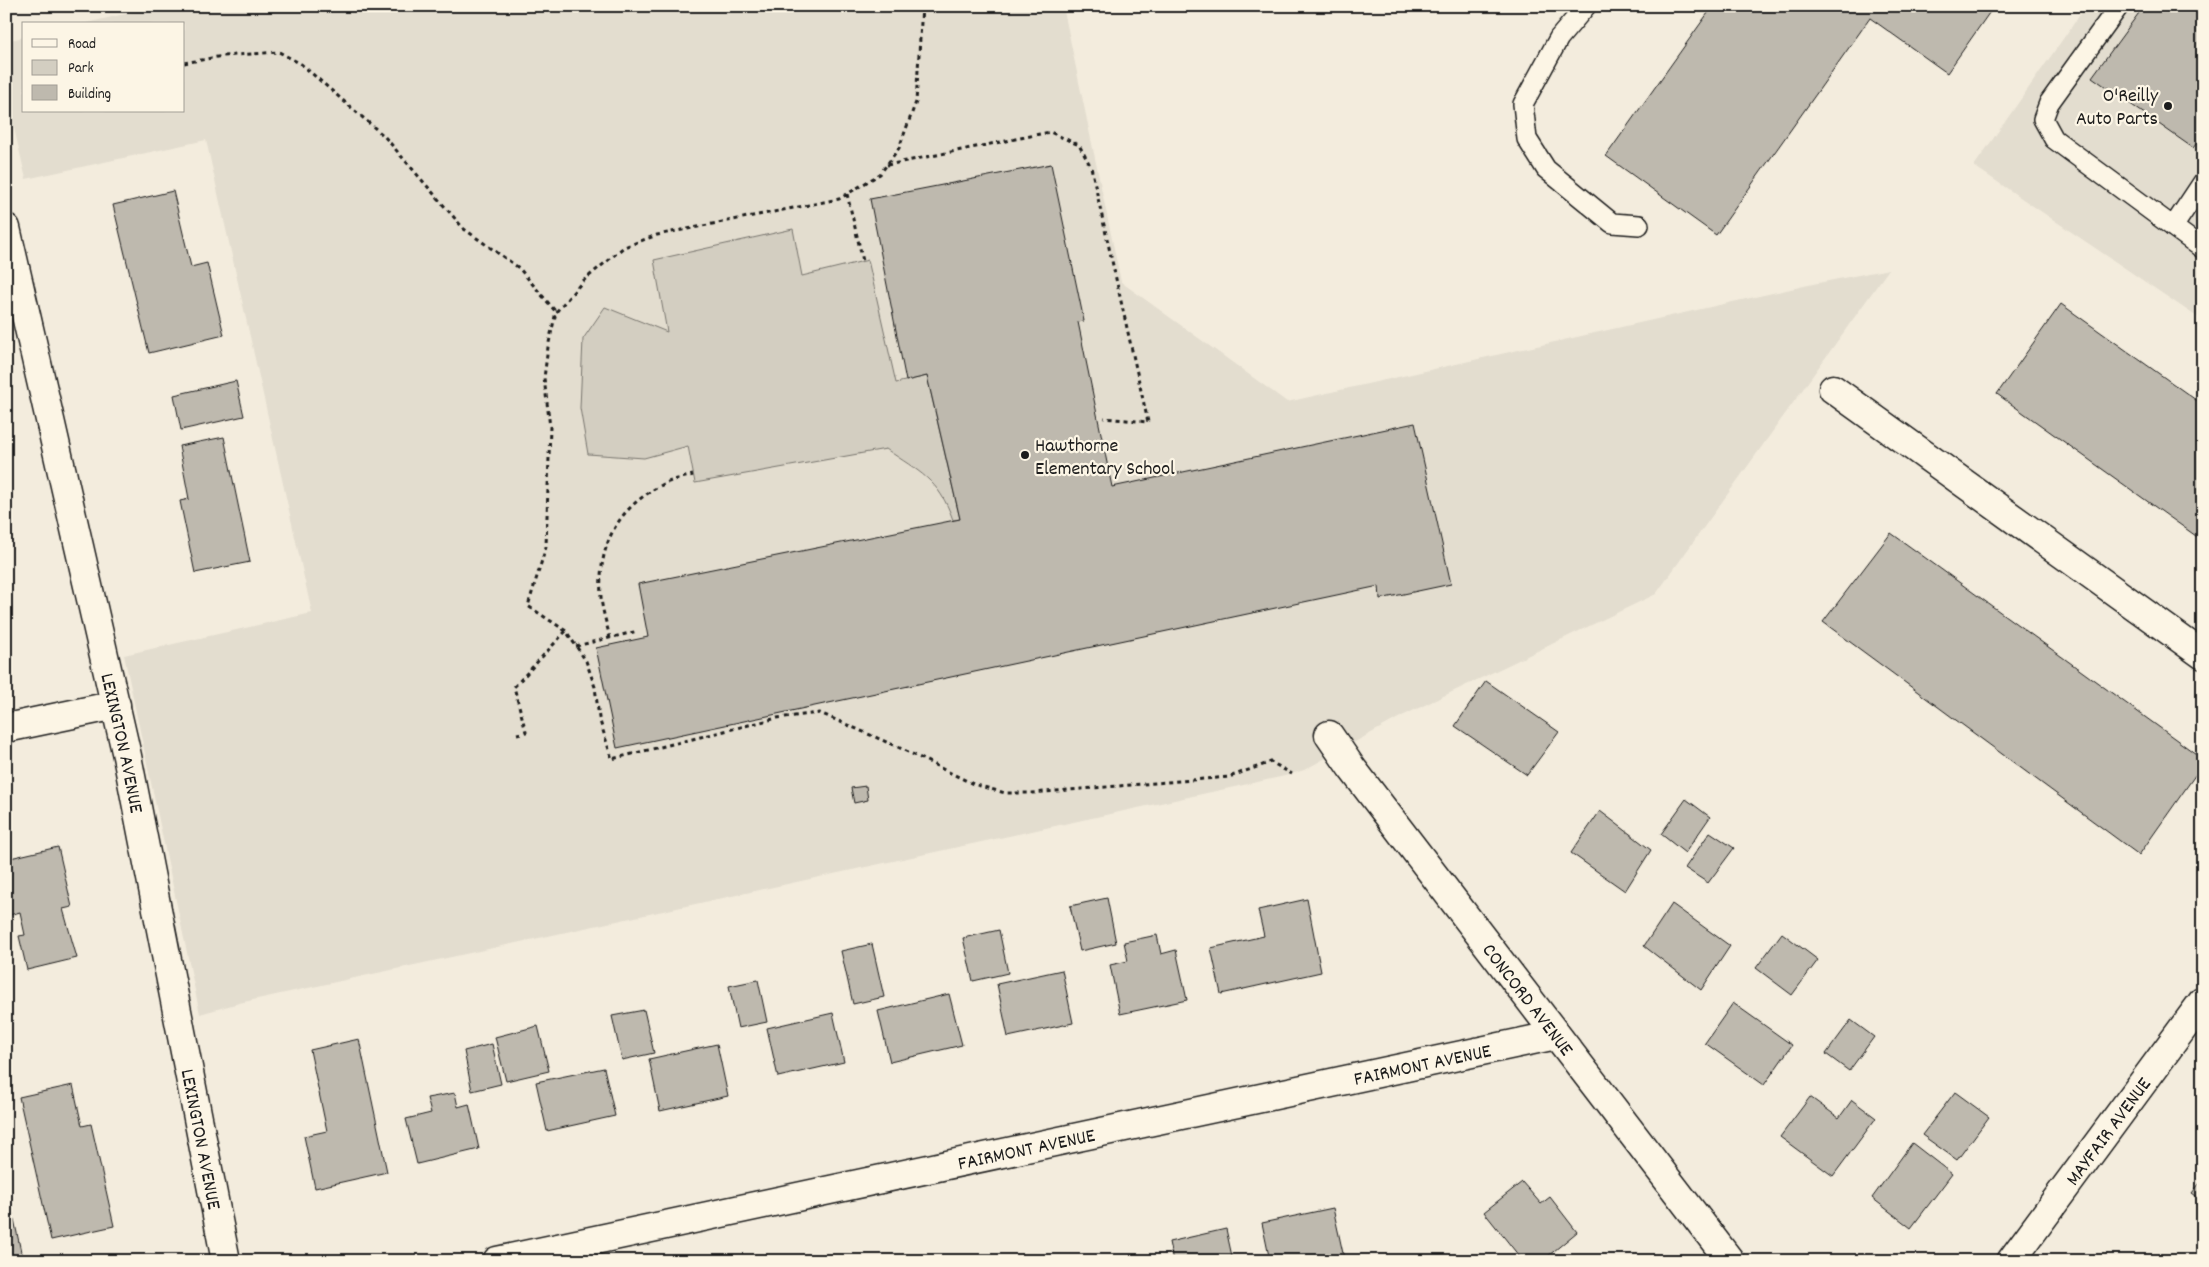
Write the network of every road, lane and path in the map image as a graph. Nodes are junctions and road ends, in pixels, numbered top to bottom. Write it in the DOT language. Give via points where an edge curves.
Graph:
graph roads {
  1 [pos="922,6"];
  2 [pos="1586,6"];
  3 [pos="2119,6"];
  4 [pos="185,63"];
  5 [pos="887,165"];
  6 [pos="2203,182"];
  7 [pos="847,194"];
  8 [pos="1639,225"];
  9 [pos="2173,227"];
  10 [pos="6,228"];
  11 [pos="2203,249"];
  12 [pos="863,261"];
  13 [pos="556,312"];
  14 [pos="1833,389"];
  15 [pos="1104,418"];
  16 [pos="693,475"];
  17 [pos="566,631"];
  18 [pos="638,631"];
  19 [pos="610,638"];
  20 [pos="576,646"];
  21 [pos="2203,655"];
  22 [pos="116,705"];
  23 [pos="6,728"];
  24 [pos="517,734"];
  25 [pos="1330,735"];
  26 [pos="1292,774"];
  27 [pos="2203,1001"];
  28 [pos="1556,1035"];
  29 [pos="226,1261"];
  30 [pos="497,1261"];
  31 [pos="1730,1261"];
  32 [pos="2011,1261"];
  1 -- 5 [label="path" via="916,102 899,148"];
  2 -- 8 [label="lane" via="1559,38 1523,104 1527,139 1546,169 1612,223"];
  3 -- 9 [label="lane" via="2049,103 2043,119 2054,139"];
  4 -- 13 [label="path" via="279,52 302,64 384,136 464,229 519,268"];
  5 -- 7 [label="path" via="880,174"];
  5 -- 15 [label="path" via="1050,132 1079,146 1091,167 1148,422"];
  6 -- 9 [label="lane"];
  7 -- 12 [label="path"];
  7 -- 13 [label="path" via="839,199 657,235 624,247 583,282"];
  9 -- 11 [label="lane"];
  10 -- 22 [label="street, LEXINGTON AVENUE"];
  13 -- 17 [label="path" via="544,378 550,427 546,547 528,606"];
  14 -- 21 [label="street"];
  16 -- 19 [label="path" via="661,485 642,497 613,528 604,547 601,573 601,599"];
  17 -- 20 [label="path"];
  17 -- 24 [label="path" via="514,687 526,732"];
  18 -- 19 [label="path"];
  19 -- 20 [label="path"];
  20 -- 26 [label="path" via="586,661 595,687 599,718 612,759 778,718 820,713 973,784 1005,793 1229,777 1271,762"];
  22 -- 23 [label="street"];
  22 -- 29 [label="street, LEXINGTON AVENUE"];
  25 -- 28 [label="street, CONCORD AVENUE"];
  27 -- 32 [label="street, MAYFAIR AVENUE"];
  28 -- 30 [label="street, FAIRMONT AVENUE"];
  28 -- 31 [label="street, CONCORD AVENUE"];
}
